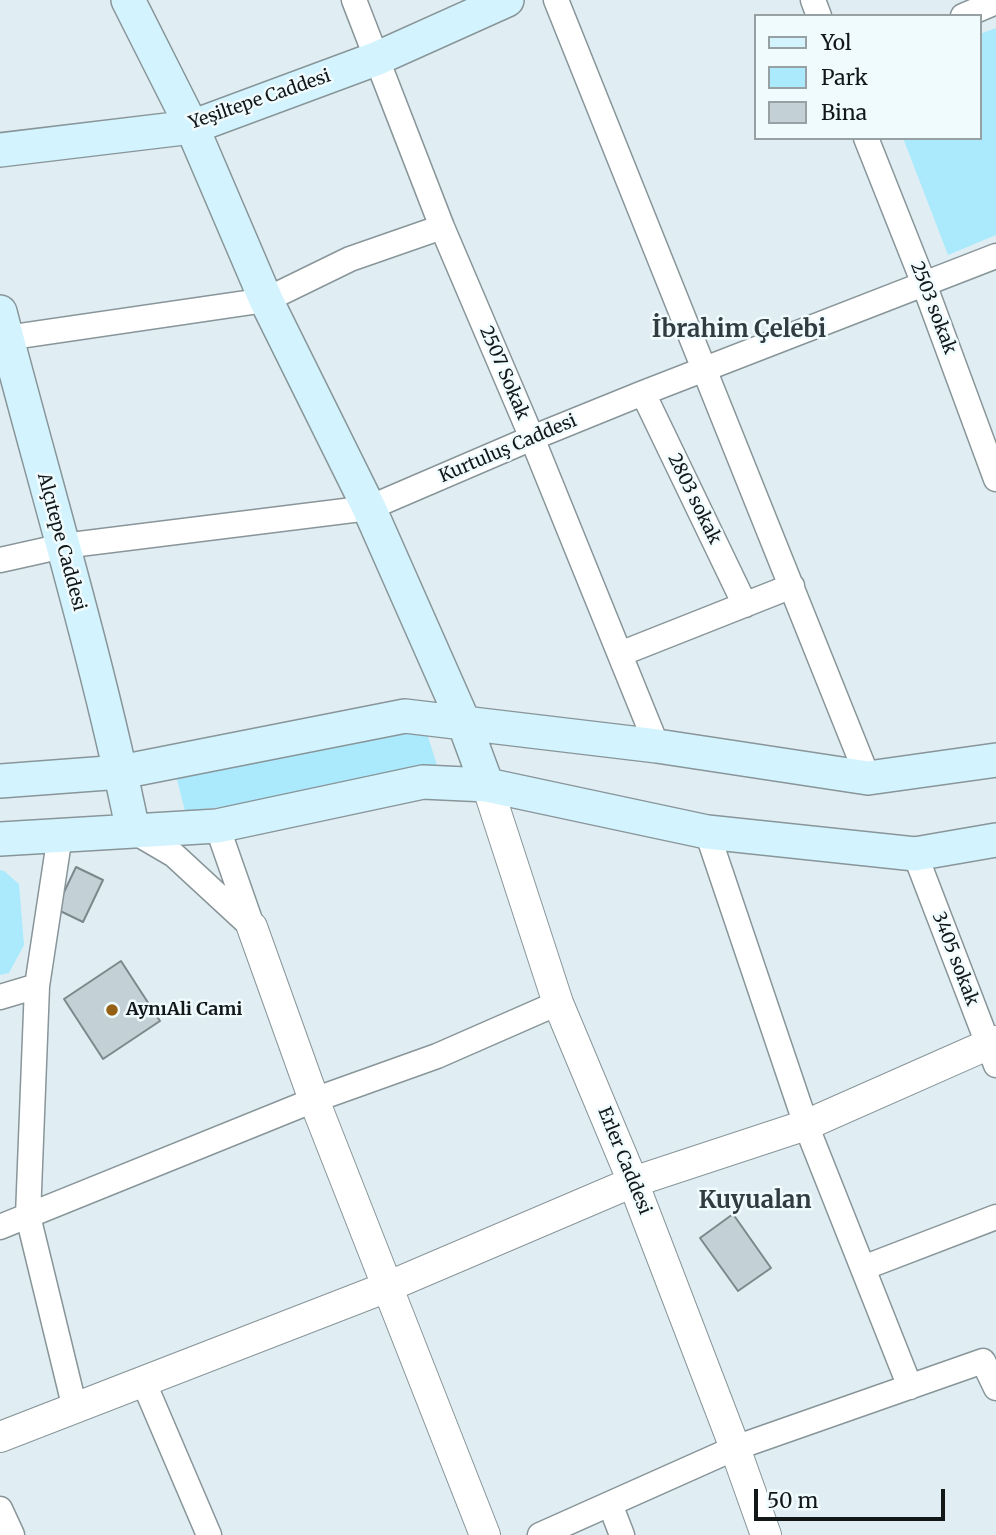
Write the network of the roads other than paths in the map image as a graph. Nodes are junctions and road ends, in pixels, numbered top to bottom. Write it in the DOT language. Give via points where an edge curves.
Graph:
graph roads {
  1 [pos="128,0"];
  2 [pos="354,0"];
  3 [pos="507,0"];
  4 [pos="555,0"];
  5 [pos="996,2"];
  6 [pos="968,14"];
  7 [pos="378,58"];
  8 [pos="192,127"];
  9 [pos="867,140"];
  10 [pos="0,150"];
  11 [pos="442,228"];
  12 [pos="996,256"];
  13 [pos="924,285"];
  14 [pos="266,300"];
  15 [pos="2,329"];
  16 [pos="705,369"];
  17 [pos="643,393"];
  18 [pos="532,438"];
  19 [pos="996,479"];
  20 [pos="369,508"];
  21 [pos="63,545"];
  22 [pos="0,560"];
  23 [pos="792,586"];
  24 [pos="745,604"];
  25 [pos="620,654"];
  26 [pos="464,723"];
  27 [pos="657,746"];
  28 [pos="996,760"];
  29 [pos="121,772"];
  30 [pos="869,778"];
  31 [pos="0,780"];
  32 [pos="487,785"];
  33 [pos="217,826"];
  34 [pos="133,831"];
  35 [pos="707,832"];
  36 [pos="60,835"];
  37 [pos="0,839"];
  38 [pos="996,840"];
  39 [pos="915,854"];
  40 [pos="252,927"];
  41 [pos="37,986"];
  42 [pos="0,998"];
  43 [pos="558,1003"];
  44 [pos="993,1050"];
  45 [pos="314,1100"];
  46 [pos="806,1125"];
  47 [pos="633,1182"];
  48 [pos="28,1216"];
  49 [pos="996,1217"];
  50 [pos="0,1227"];
  51 [pos="863,1268"];
  52 [pos="387,1287"];
  53 [pos="144,1383"];
  54 [pos="910,1387"];
  55 [pos="996,1388"];
  56 [pos="75,1409"];
  57 [pos="0,1437"];
  58 [pos="735,1448"];
  59 [pos="610,1504"];
  60 [pos="0,1509"];
  61 [pos="12,1535"];
  62 [pos="209,1535"];
  63 [pos="485,1535"];
  64 [pos="540,1535"];
  65 [pos="622,1535"];
  66 [pos="766,1535"];
  1 -- 8 [label="main road"];
  2 -- 7 [label="street, 2507 Sokak"];
  3 -- 7 [label="main road, Yeşiltepe Caddesi"];
  4 -- 16 [label="street"];
  5 -- 6 [label="street"];
  7 -- 8 [label="main road, Yeşiltepe Caddesi"];
  7 -- 11 [label="street, 2507 Sokak"];
  8 -- 10 [label="main road, Yeşiltepe Caddesi"];
  8 -- 14 [label="main road"];
  9 -- 13 [label="street, 2503 sokak"];
  11 -- 14 [label="street" via="350,259"];
  11 -- 18 [label="street, 2507 Sokak"];
  12 -- 13 [label="street, Kurtuluş Caddesi"];
  13 -- 16 [label="street, Kurtuluş Caddesi"];
  13 -- 19 [label="street, 2503 sokak"];
  14 -- 15 [label="street"];
  14 -- 20 [label="main road"];
  15 -- 21 [label="main road, Alçıtepe Caddesi"];
  16 -- 17 [label="street, Kurtuluş Caddesi"];
  16 -- 23 [label="street"];
  17 -- 18 [label="street, Kurtuluş Caddesi"];
  17 -- 24 [label="street, 2803 sokak"];
  18 -- 20 [label="street, Kurtuluş Caddesi"];
  18 -- 25 [label="street, 2507 Sokak"];
  20 -- 21 [label="street, Kurtuluş Caddesi"];
  20 -- 26 [label="main road"];
  21 -- 22 [label="street, Kurtuluş Caddesi"];
  21 -- 29 [label="main road, Alçıtepe Caddesi"];
  23 -- 24 [label="street"];
  23 -- 30 [label="street"];
  24 -- 25 [label="street"];
  25 -- 27 [label="street, 2507 Sokak"];
  26 -- 27 [label="main road"];
  26 -- 29 [label="main road" via="405,716"];
  26 -- 32 [label="main road"];
  27 -- 30 [label="main road"];
  28 -- 30 [label="main road"];
  29 -- 31 [label="main road"];
  29 -- 34 [label="main road, Alçıtepe Caddesi"];
  32 -- 33 [label="main road" via="423,782"];
  32 -- 35 [label="main road"];
  32 -- 43 [label="street, Erler Caddesi"];
  33 -- 34 [label="main road"];
  33 -- 40 [label="street"];
  34 -- 36 [label="main road"];
  34 -- 40 [label="street" via="174,855"];
  35 -- 39 [label="main road"];
  35 -- 46 [label="street"];
  36 -- 37 [label="main road"];
  36 -- 41 [label="street"];
  38 -- 39 [label="main road"];
  39 -- 44 [label="street, 3405 sokak"];
  40 -- 45 [label="street"];
  41 -- 42 [label="street"];
  41 -- 48 [label="street"];
  43 -- 45 [label="street" via="437,1056"];
  43 -- 47 [label="street, Erler Caddesi"];
  44 -- 46 [label="street"];
  45 -- 48 [label="street"];
  45 -- 52 [label="street"];
  46 -- 47 [label="street"];
  46 -- 51 [label="street"];
  47 -- 52 [label="street"];
  47 -- 58 [label="street, Erler Caddesi"];
  48 -- 50 [label="street"];
  48 -- 56 [label="street"];
  49 -- 51 [label="street"];
  51 -- 54 [label="street"];
  52 -- 53 [label="street"];
  52 -- 63 [label="street"];
  53 -- 56 [label="street"];
  53 -- 62 [label="street"];
  54 -- 55 [label="street" via="983,1361"];
  54 -- 58 [label="street"];
  56 -- 57 [label="street"];
  58 -- 59 [label="street"];
  58 -- 66 [label="street, Erler Caddesi"];
  59 -- 64 [label="street"];
  59 -- 65 [label="street"];
  60 -- 61 [label="street"];
}
